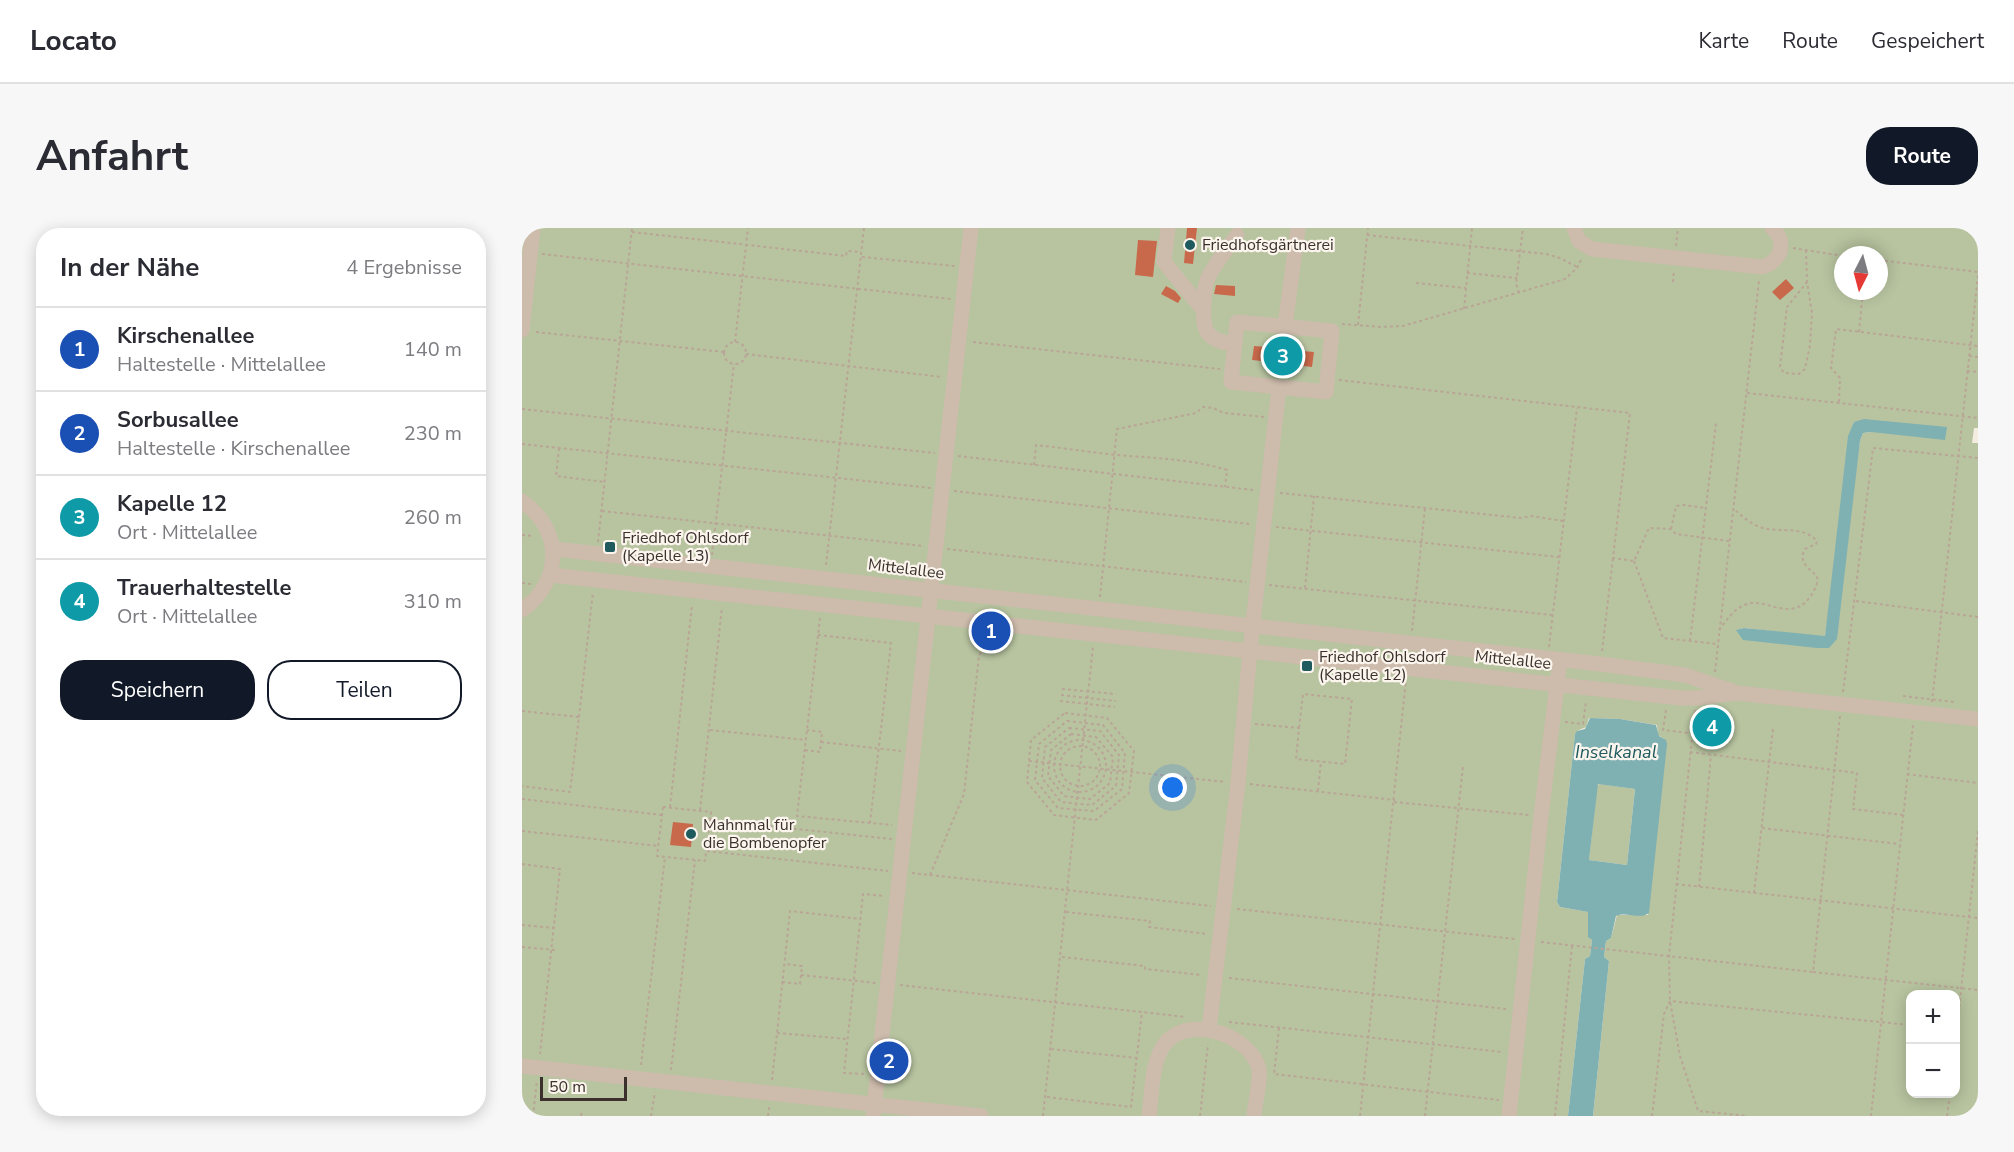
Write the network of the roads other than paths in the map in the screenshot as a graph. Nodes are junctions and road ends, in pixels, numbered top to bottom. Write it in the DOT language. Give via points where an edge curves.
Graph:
graph roads {
  1 [pos="533,228"];
  2 [pos="971,228"];
  3 [pos="1168,228"];
  4 [pos="1298,228"];
  5 [pos="1574,228"];
  6 [pos="1772,228"];
  7 [pos="1237,235"];
  8 [pos="1204,307"];
  9 [pos="1286,326"];
  10 [pos="527,331"];
  11 [pos="1235,344"];
  12 [pos="1280,387"];
  13 [pos="522,501"];
  14 [pos="554,549"];
  15 [pos="551,575"];
  16 [pos="931,590"];
  17 [pos="522,610"];
  18 [pos="928,615"];
  19 [pos="1253,625"];
  20 [pos="1250,650"];
  21 [pos="1554,659"];
  22 [pos="1557,683"];
  23 [pos="1737,693"];
  24 [pos="1978,719"];
  25 [pos="1209,1029"];
  26 [pos="522,1066"];
  27 [pos="1510,1109"];
  28 [pos="873,1110"];
  29 [pos="981,1116"];
  30 [pos="1149,1116"];
  31 [pos="1254,1116"];
  1 -- 10 [label="street"];
  2 -- 16 [label="street"];
  3 -- 8 [label="street" via="1164,262"];
  4 -- 9 [label="street"];
  5 -- 6 [label="street" via="1579,241 1588,248 1762,267 1777,258 1781,246 1779,235"];
  7 -- 8 [label="street" via="1206,280"];
  8 -- 11 [label="street" via="1208,334"];
  9 -- 11 [label="street" via="1237,322"];
  9 -- 12 [label="street" via="1332,331 1328,378 1326,392"];
  11 -- 12 [label="street" via="1231,382"];
  12 -- 19 [label="street"];
  13 -- 14 [label="street" via="542,522"];
  14 -- 15 [label="street"];
  14 -- 16 [label="street, Mittelallee"];
  15 -- 17 [label="street" via="540,593"];
  15 -- 18 [label="street, Mittelallee"];
  16 -- 18 [label="street"];
  16 -- 19 [label="street, Mittelallee"];
  18 -- 20 [label="street, Mittelallee"];
  18 -- 28 [label="street" via="913,752 891,874 888,984"];
  19 -- 20 [label="street"];
  19 -- 21 [label="street, Mittelallee"];
  20 -- 22 [label="street, Mittelallee"];
  20 -- 25 [label="street"];
  21 -- 22 [label="street, Mittelallee"];
  21 -- 23 [label="street, Mittelallee" via="1685,675"];
  22 -- 23 [label="street, Mittelallee" via="1680,698"];
  22 -- 27 [label="street"];
  23 -- 24 [label="street, Mittelallee" via="1914,712 1932,707"];
  25 -- 30 [label="street" via="1171,1036 1160,1051"];
  25 -- 31 [label="street" via="1228,1034 1254,1057 1259,1069"];
  26 -- 28 [label="street" via="770,1093"];
  28 -- 29 [label="street"];
}
